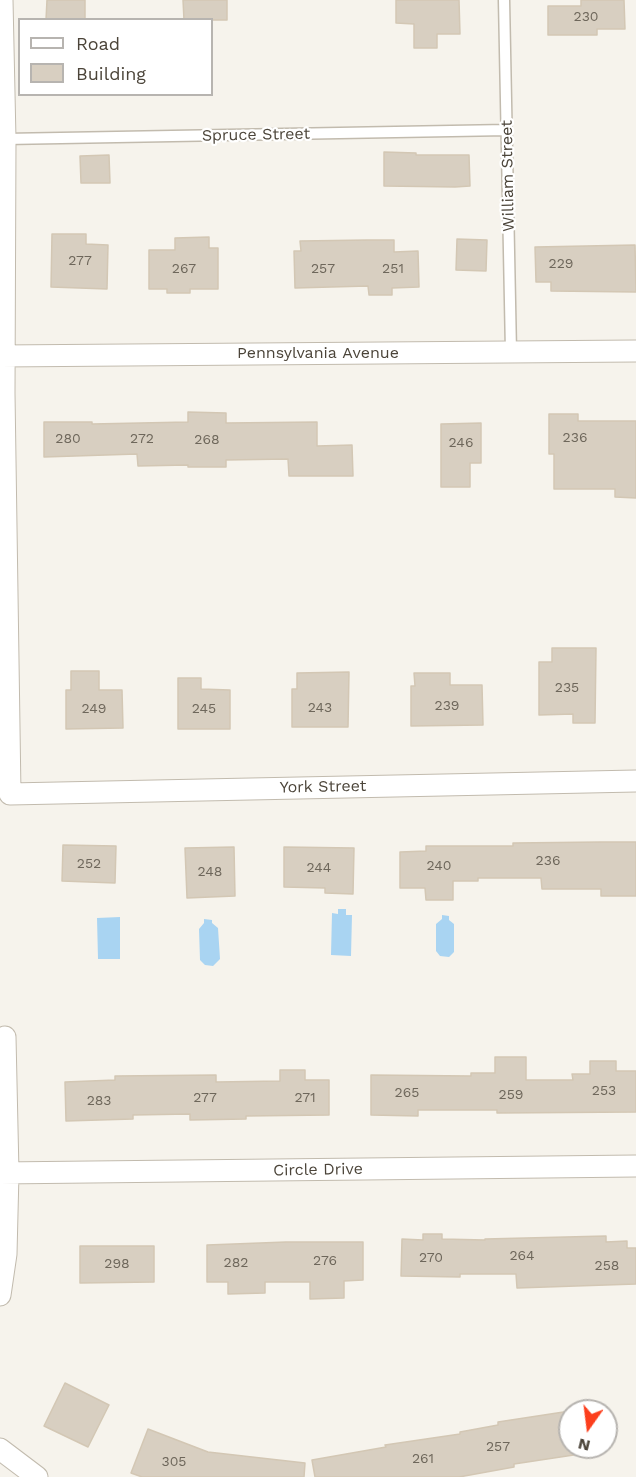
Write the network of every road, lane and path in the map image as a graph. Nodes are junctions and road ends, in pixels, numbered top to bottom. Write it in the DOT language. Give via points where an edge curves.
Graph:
graph roads {
  1 [pos="2,0"];
  2 [pos="504,0"];
  3 [pos="507,130"];
  4 [pos="5,140"];
  5 [pos="636,351"];
  6 [pos="511,352"];
  7 [pos="2,356"];
  8 [pos="636,781"];
  9 [pos="5,1037"];
  10 [pos="636,1166"];
  11 [pos="4,1173"];
  12 [pos="0,1295"];
  13 [pos="0,1449"];
  14 [pos="37,1477"];
  1 -- 4 [label="street"];
  2 -- 3 [label="lane, William Street"];
  3 -- 4 [label="lane, Spruce Street"];
  3 -- 6 [label="lane, William Street"];
  4 -- 7 [label="street"];
  5 -- 6 [label="street, Pennsylvania Avenue"];
  6 -- 7 [label="street, Pennsylvania Avenue"];
  7 -- 8 [label="street, York Street" via="9,794"];
  9 -- 11 [label="street"];
  10 -- 11 [label="street, Circle Drive"];
  11 -- 12 [label="street" via="6,1254"];
  13 -- 14 [label="street"];
}
